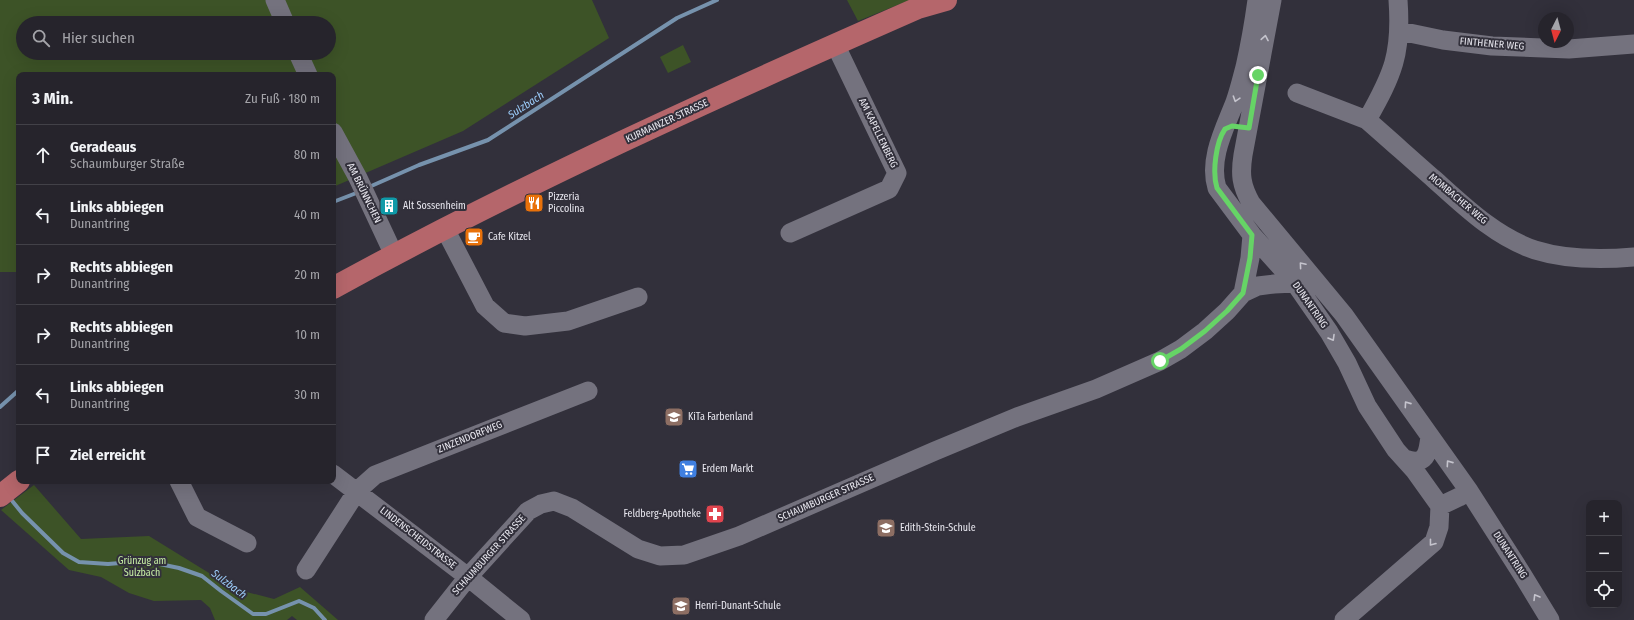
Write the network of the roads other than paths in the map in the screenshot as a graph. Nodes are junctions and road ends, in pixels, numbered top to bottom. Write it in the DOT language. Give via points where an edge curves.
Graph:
graph roads {
  1 [pos="275,0"];
  2 [pos="946,0"];
  3 [pos="1258,0"];
  4 [pos="1272,0"];
  5 [pos="1398,0"];
  6 [pos="282,16"];
  7 [pos="1400,31"];
  8 [pos="835,44"];
  9 [pos="1634,44"];
  10 [pos="301,60"];
  11 [pos="1252,70"];
  12 [pos="307,72"];
  13 [pos="1296,93"];
  14 [pos="1367,120"];
  15 [pos="1249,128"];
  16 [pos="1224,131"];
  17 [pos="336,138"];
  18 [pos="1243,155"];
  19 [pos="1216,156"];
  20 [pos="445,229"];
  21 [pos="790,233"];
  22 [pos="1252,235"];
  23 [pos="394,255"];
  24 [pos="1634,257"];
  25 [pos="1295,283"];
  26 [pos="336,286"];
  27 [pos="1243,293"];
  28 [pos="638,297"];
  29 [pos="588,391"];
  30 [pos="1430,436"];
  31 [pos="1405,459"];
  32 [pos="336,476"];
  33 [pos="181,484"];
  34 [pos="357,491"];
  35 [pos="1468,491"];
  36 [pos="1440,506"];
  37 [pos="247,543"];
  38 [pos="306,570"];
  39 [pos="468,577"];
  40 [pos="434,620"];
  41 [pos="521,620"];
  42 [pos="1344,620"];
  43 [pos="1550,620"];
  1 -- 6 [label="street"];
  2 -- 8 [label="main road, KURMAINZER STRASSE" via="918,8"];
  3 -- 11 [label="street, DUNANTRING"];
  11 -- 4 [label="street, DUNANTRING, one-way"];
  5 -- 7 [label="street"];
  7 -- 9 [label="street, FINTHENER WEG" via="1492,46 1569,49"];
  7 -- 14 [label="street" via="1392,73"];
  8 -- 20 [label="main road, KURMAINZER STRASSE" via="624,141"];
  8 -- 21 [label="street, AM KAPELLENBERG" via="897,173 889,189"];
  10 -- 12 [label="street"];
  11 -- 15 [label="street, DUNANTRING"];
  11 -- 16 [label="street, DUNANTRING, one-way" via="1236,100"];
  13 -- 14 [label="street, MOMBACHER WEG"];
  14 -- 24 [label="street, MOMBACHER WEG" via="1469,211 1502,234 1534,249 1571,258"];
  15 -- 16 [label="street" via="1230,126"];
  15 -- 18 [label="street, DUNANTRING"];
  16 -- 19 [label="street, DUNANTRING"];
  17 -- 23 [label="street, AM BRÜNNCHEN"];
  18 -- 19 [label="street"];
  30 -- 18 [label="street, DUNANTRING, one-way" via="1344,315 1251,203 1241,180"];
  19 -- 22 [label="street, DUNANTRING" via="1214,175 1217,188"];
  20 -- 23 [label="main road, KURMAINZER STRASSE"];
  20 -- 28 [label="street" via="485,306 504,323 525,326 568,321"];
  22 -- 25 [label="street, DUNANTRING"];
  22 -- 27 [label="street"];
  23 -- 26 [label="main road, KURMAINZER STRASSE"];
  25 -- 27 [label="street, SCHAUMBURGER STRASSE" via="1258,286"];
  25 -- 31 [label="street, DUNANTRING, one-way" via="1329,332 1367,406 1396,450"];
  27 -- 39 [label="street, SCHAUMBURGER STRASSE" via="1205,331 1160,361 1096,389 1017,417 935,451 739,536 684,555 660,556 638,549 572,508 554,501 528,511"];
  29 -- 34 [label="street, ZINZENDORFWEG" via="375,475"];
  30 -- 31 [label="street" via="1428,451 1424,458 1413,462"];
  35 -- 30 [label="street, DUNANTRING, one-way"];
  31 -- 36 [label="street, DUNANTRING"];
  32 -- 34 [label="street, LINDENSCHEIDSTRASSE"];
  33 -- 37 [label="street" via="197,517"];
  34 -- 38 [label="street, ZINZENDORFWEG"];
  34 -- 39 [label="street, LINDENSCHEIDSTRASSE"];
  35 -- 36 [label="street"];
  43 -- 35 [label="street, DUNANTRING, one-way"];
  36 -- 42 [label="street, one-way" via="1439,527 1434,542"];
  39 -- 40 [label="street, SCHAUMBURGER STRASSE"];
  39 -- 41 [label="street, LINDENSCHEIDSTRASSE"];
}
